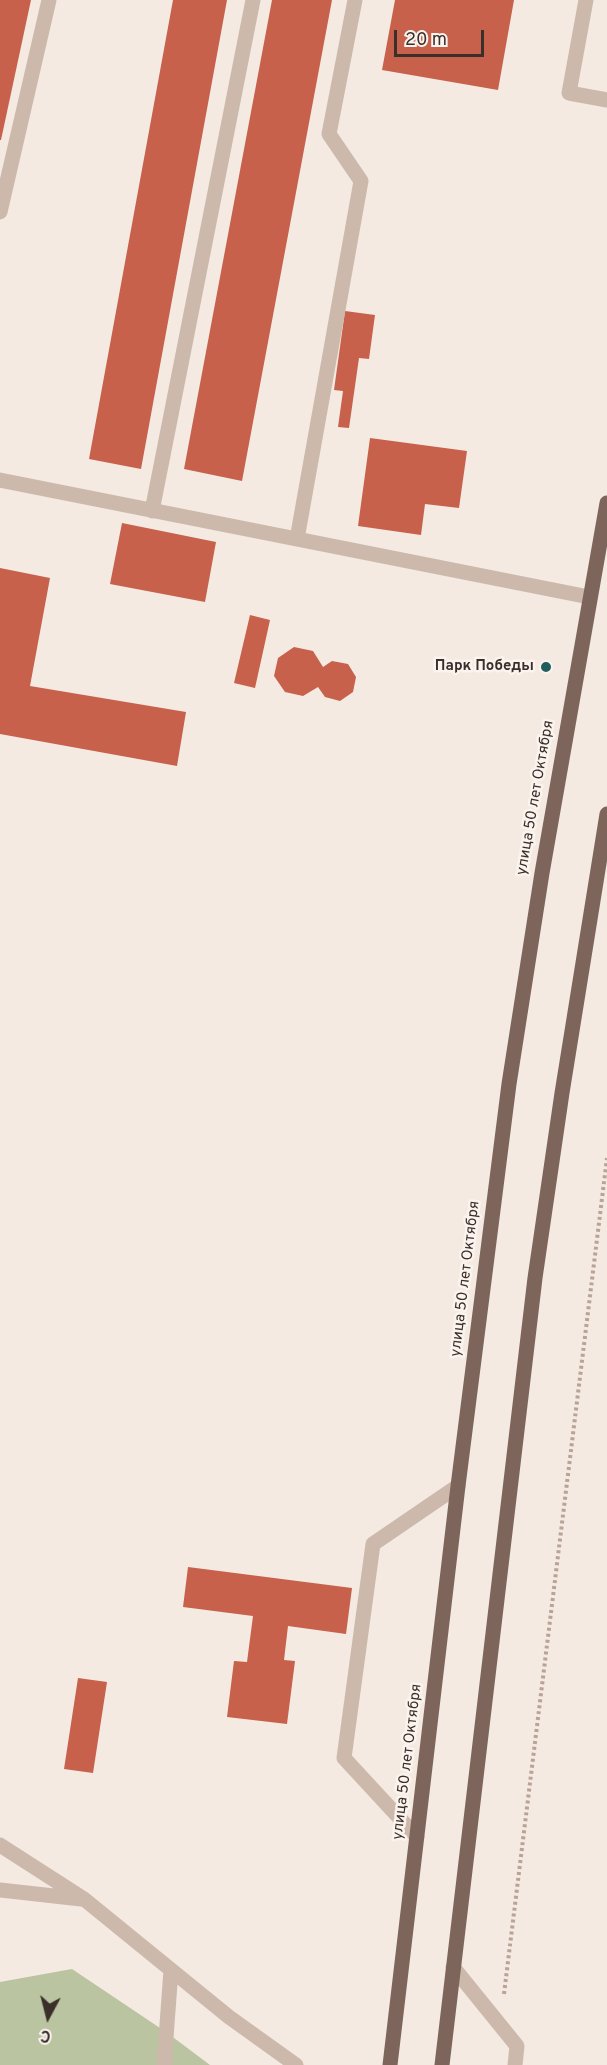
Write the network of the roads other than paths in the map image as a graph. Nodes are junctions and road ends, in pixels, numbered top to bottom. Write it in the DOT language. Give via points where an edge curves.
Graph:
graph roads {
  1 [pos="48,0"];
  2 [pos="253,0"];
  3 [pos="355,0"];
  4 [pos="586,0"];
  5 [pos="607,99"];
  6 [pos="0,212"];
  7 [pos="0,480"];
  8 [pos="607,502"];
  9 [pos="152,511"];
  10 [pos="297,539"];
  11 [pos="589,597"];
  12 [pos="607,814"];
  13 [pos="458,1486"];
  14 [pos="417,1837"];
  15 [pos="0,1845"];
  16 [pos="0,1890"];
  17 [pos="84,1899"];
  18 [pos="453,1967"];
  19 [pos="171,1970"];
  20 [pos="164,2065"];
  21 [pos="296,2065"];
  22 [pos="390,2065"];
  23 [pos="442,2065"];
  24 [pos="515,2065"];
  1 -- 6 [label="lane"];
  2 -- 9 [label="lane"];
  3 -- 10 [label="lane" via="329,134 361,181"];
  4 -- 5 [label="lane" via="568,93"];
  7 -- 9 [label="lane"];
  8 -- 11 [label="main road, улица 50 лет Октября"];
  9 -- 10 [label="lane"];
  10 -- 11 [label="lane"];
  11 -- 13 [label="main road, улица 50 лет Октября" via="509,1084"];
  12 -- 18 [label="main road" via="536,1278"];
  13 -- 14 [label="main road, улица 50 лет Октября"];
  13 -- 14 [label="lane" via="373,1544 344,1758"];
  14 -- 22 [label="main road, улица 50 лет Октября"];
  15 -- 17 [label="lane"];
  16 -- 17 [label="lane"];
  17 -- 19 [label="lane"];
  18 -- 23 [label="main road"];
  18 -- 24 [label="lane" via="518,2046"];
  19 -- 20 [label="lane"];
  19 -- 21 [label="lane" via="228,2018"];
}
